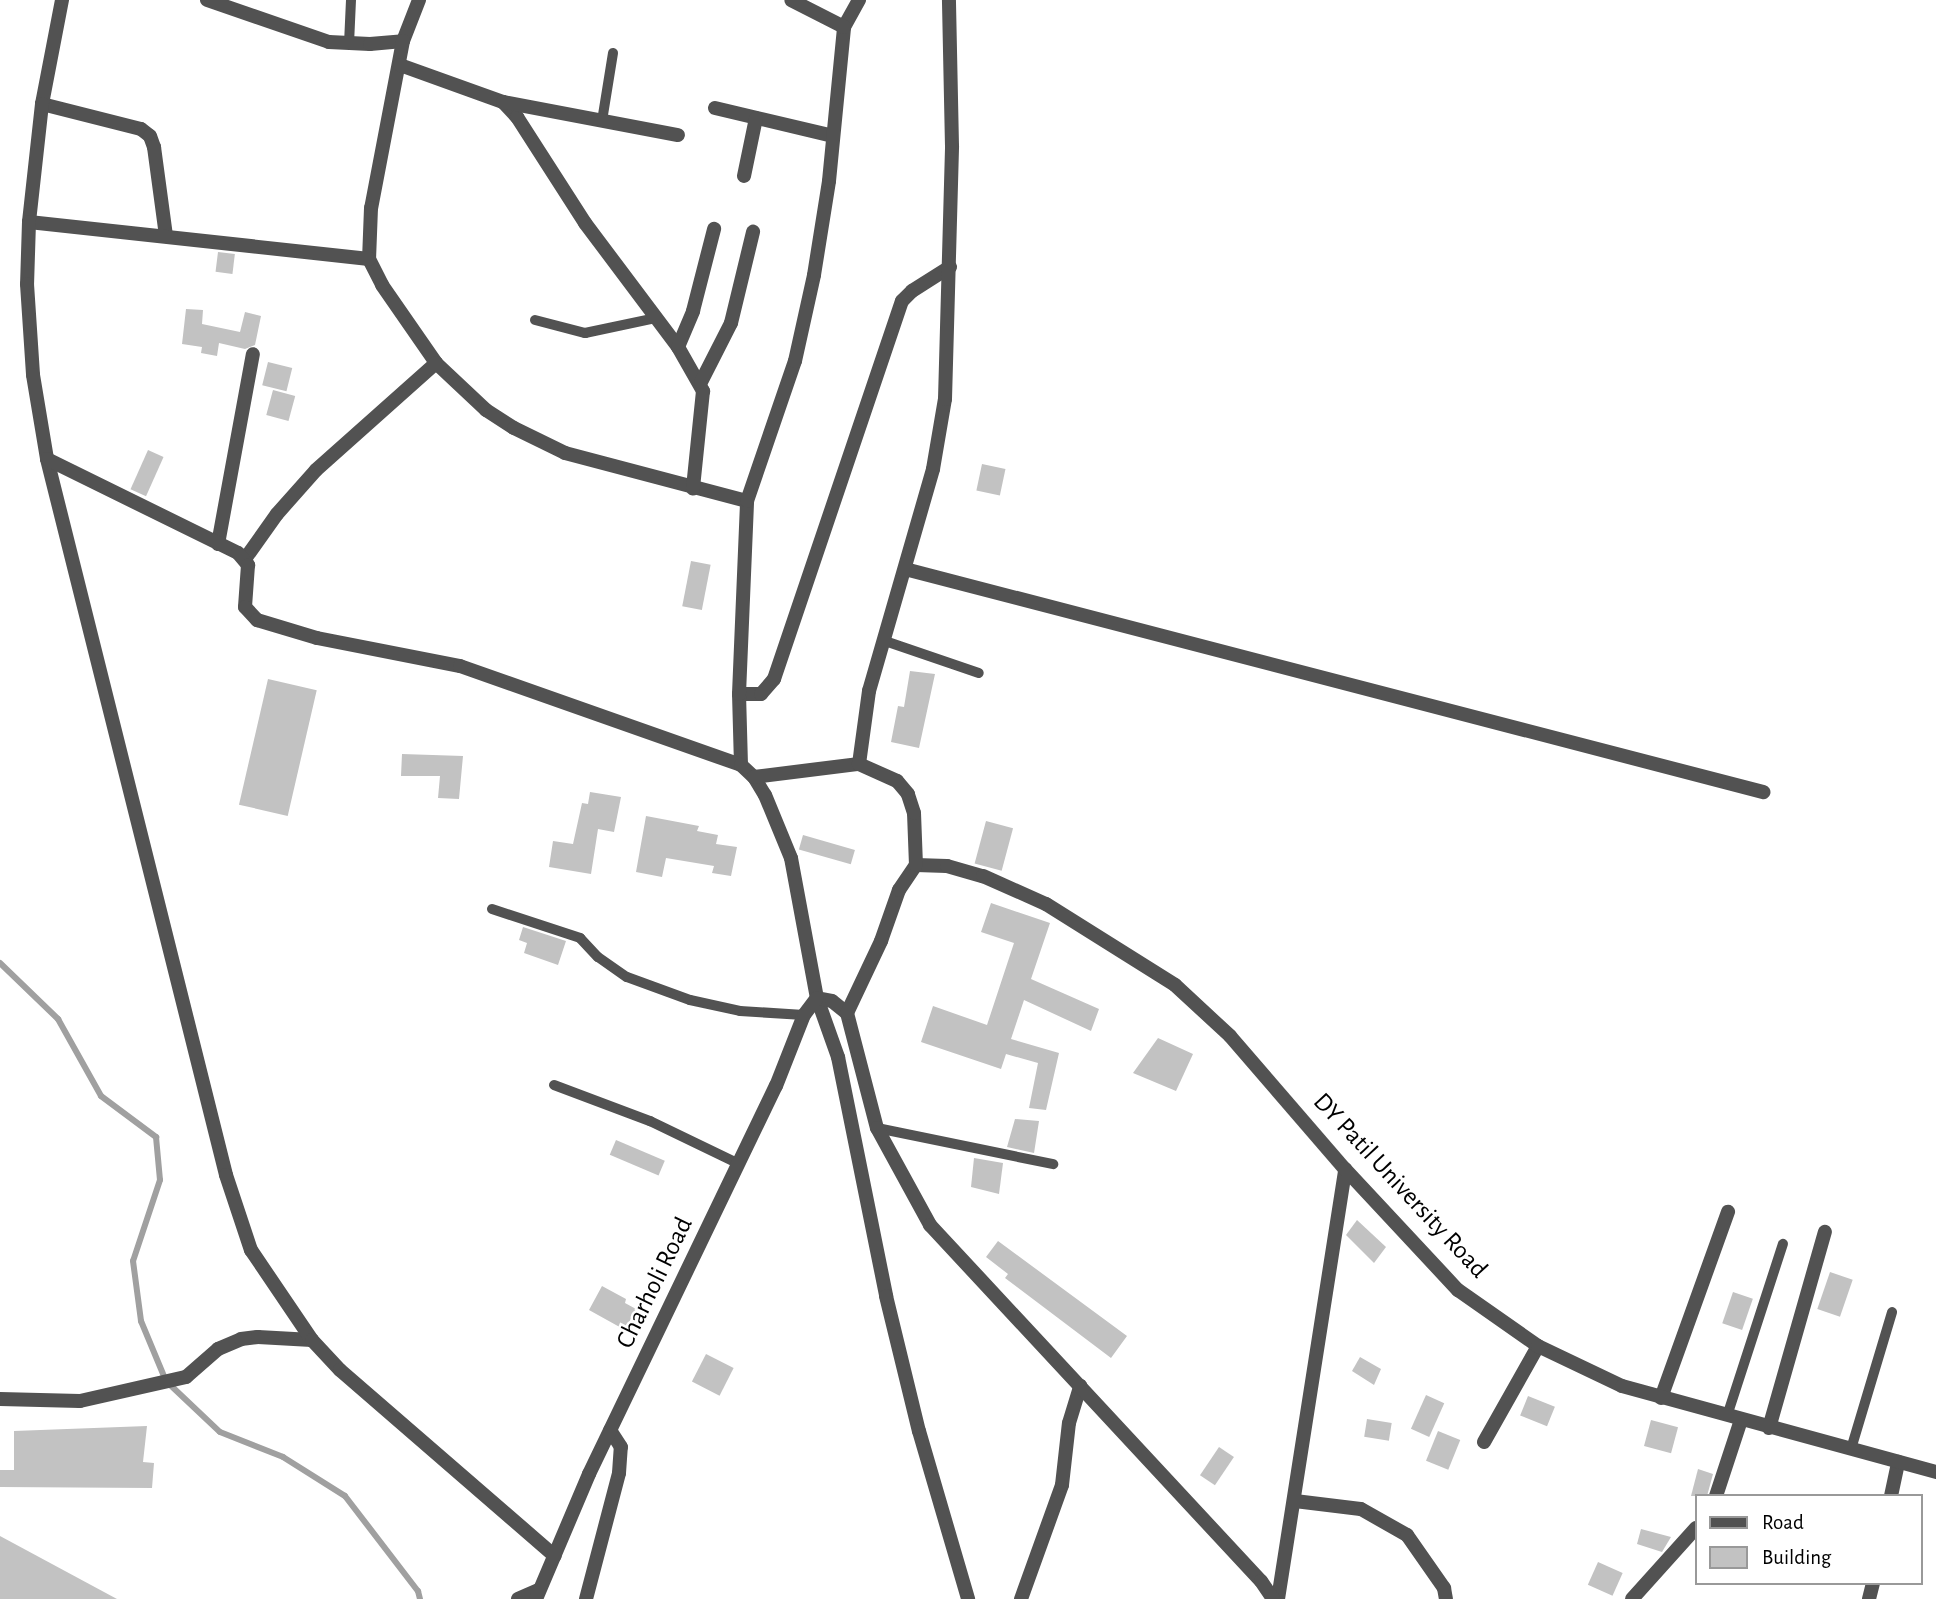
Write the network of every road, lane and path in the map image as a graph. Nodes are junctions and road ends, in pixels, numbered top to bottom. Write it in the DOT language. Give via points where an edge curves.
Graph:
graph roads {
  1 [pos="62,0"];
  2 [pos="207,0"];
  3 [pos="351,0"];
  4 [pos="419,0"];
  5 [pos="791,0"];
  6 [pos="859,0"];
  7 [pos="949,0"];
  8 [pos="844,27"];
  9 [pos="403,41"];
  10 [pos="349,44"];
  11 [pos="613,53"];
  12 [pos="400,65"];
  13 [pos="503,102"];
  14 [pos="42,104"];
  15 [pos="715,108"];
  16 [pos="756,118"];
  17 [pos="602,121"];
  18 [pos="678,135"];
  19 [pos="833,136"];
  20 [pos="744,176"];
  21 [pos="29,222"];
  22 [pos="714,229"];
  23 [pos="753,232"];
  24 [pos="166,236"];
  25 [pos="369,259"];
  26 [pos="950,267"];
  27 [pos="656,318"];
  28 [pos="535,320"];
  29 [pos="678,347"];
  30 [pos="253,355"];
  31 [pos="436,363"];
  32 [pos="701,382"];
  33 [pos="47,459"];
  34 [pos="693,488"];
  35 [pos="747,501"];
  36 [pos="218,544"];
  37 [pos="245,559"];
  38 [pos="905,569"];
  39 [pos="885,641"];
  40 [pos="979,673"];
  41 [pos="739,694"];
  42 [pos="859,764"];
  43 [pos="741,765"];
  44 [pos="754,777"];
  45 [pos="1763,792"];
  46 [pos="916,864"];
  47 [pos="492,909"];
  48 [pos="817,998"];
  49 [pos="847,1013"];
  50 [pos="804,1015"];
  51 [pos="554,1085"];
  52 [pos="877,1128"];
  53 [pos="739,1164"];
  54 [pos="1052,1164"];
  55 [pos="1345,1169"];
  56 [pos="1728,1212"];
  57 [pos="1825,1232"];
  58 [pos="1783,1244"];
  59 [pos="1892,1312"];
  60 [pos="313,1340"];
  61 [pos="1538,1346"];
  62 [pos="1080,1386"];
  63 [pos="1661,1398"];
  64 [pos="0,1399"];
  65 [pos="1734,1418"];
  66 [pos="1769,1427"];
  67 [pos="610,1430"];
  68 [pos="1483,1442"];
  69 [pos="1851,1449"];
  70 [pos="1898,1462"];
  71 [pos="1936,1472"];
  72 [pos="1716,1494"];
  73 [pos="1891,1494"];
  74 [pos="1295,1501"];
  75 [pos="1694,1530"];
  76 [pos="555,1556"];
  77 [pos="537,1595"];
  78 [pos="518,1599"];
  79 [pos="586,1599"];
  80 [pos="968,1599"];
  81 [pos="1021,1599"];
  82 [pos="1276,1599"];
  83 [pos="1446,1599"];
  84 [pos="1632,1599"];
  1 -- 14 [label="street"];
  2 -- 10 [label="street" via="328,42"];
  3 -- 10 [label="lane"];
  4 -- 9 [label="street"];
  5 -- 8 [label="street"];
  6 -- 8 [label="street"];
  7 -- 26 [label="street"];
  8 -- 19 [label="street"];
  9 -- 10 [label="street"];
  9 -- 12 [label="street"];
  11 -- 17 [label="lane"];
  12 -- 13 [label="street"];
  12 -- 25 [label="street" via="378,164"];
  13 -- 17 [label="street"];
  13 -- 27 [label="street"];
  14 -- 21 [label="street"];
  14 -- 24 [label="street" via="141,129 150,136"];
  15 -- 16 [label="street"];
  16 -- 19 [label="street"];
  16 -- 20 [label="street"];
  17 -- 18 [label="street"];
  19 -- 35 [label="street" via="822,232 795,361"];
  21 -- 24 [label="street"];
  21 -- 33 [label="street" via="32,362"];
  22 -- 29 [label="street" via="693,311"];
  23 -- 32 [label="street" via="732,323"];
  24 -- 25 [label="street"];
  25 -- 31 [label="street" via="388,295"];
  26 -- 38 [label="street" via="945,399 933,469"];
  26 -- 41 [label="street" via="902,301 774,679 761,694"];
  27 -- 28 [label="lane" via="585,333"];
  27 -- 29 [label="street"];
  29 -- 32 [label="street"];
  30 -- 36 [label="street"];
  31 -- 34 [label="street" via="486,410 539,442"];
  31 -- 37 [label="street" via="316,470"];
  32 -- 34 [label="street" via="704,398"];
  33 -- 36 [label="street"];
  33 -- 60 [label="street" via="226,1175 251,1250"];
  34 -- 35 [label="street"];
  35 -- 41 [label="street"];
  36 -- 37 [label="street"];
  37 -- 43 [label="street" via="246,607 257,620 317,638 460,666"];
  38 -- 39 [label="street"];
  38 -- 45 [label="street"];
  39 -- 40 [label="lane"];
  39 -- 42 [label="street" via="869,691"];
  41 -- 43 [label="street"];
  42 -- 44 [label="street"];
  42 -- 46 [label="street" via="897,781 908,794 914,813"];
  43 -- 44 [label="street"];
  44 -- 48 [label="street" via="791,858"];
  46 -- 49 [label="street" via="899,890"];
  46 -- 55 [label="street, DY Patil University Road" via="983,876 1046,904 1175,985 1230,1036"];
  47 -- 50 [label="lane" via="580,938 627,977 690,1000 740,1011"];
  48 -- 49 [label="street" via="832,1001"];
  48 -- 50 [label="street, Charholi Road"];
  48 -- 80 [label="street" via="838,1057 919,1432"];
  49 -- 52 [label="street"];
  50 -- 53 [label="street, Charholi Road"];
  51 -- 53 [label="lane" via="650,1121"];
  52 -- 54 [label="lane"];
  52 -- 62 [label="street" via="930,1225"];
  53 -- 67 [label="street, Charholi Road"];
  55 -- 61 [label="street, DY Patil University Road" via="1458,1290"];
  55 -- 74 [label="street"];
  56 -- 63 [label="street"];
  57 -- 66 [label="street"];
  58 -- 65 [label="lane"];
  59 -- 69 [label="lane"];
  60 -- 64 [label="street" via="241,1339 218,1349 186,1377 80,1401"];
  60 -- 76 [label="street" via="340,1370"];
  61 -- 63 [label="street, DY Patil University Road" via="1599,1376"];
  61 -- 68 [label="street"];
  62 -- 81 [label="street" via="1069,1423 1062,1485"];
  62 -- 82 [label="street"];
  63 -- 65 [label="street, DY Patil University Road"];
  65 -- 66 [label="street, DY Patil University Road"];
  65 -- 72 [label="street"];
  66 -- 69 [label="street, DY Patil University Road"];
  67 -- 76 [label="street, Charholi Road"];
  67 -- 79 [label="street" via="621,1447 619,1472"];
  69 -- 70 [label="street, DY Patil University Road"];
  70 -- 71 [label="street, DY Patil University Road"];
  70 -- 73 [label="street"];
  74 -- 82 [label="street"];
  74 -- 83 [label="street" via="1362,1508 1407,1535 1444,1588"];
  75 -- 84 [label="street"];
  76 -- 77 [label="street, Charholi Road"];
  77 -- 78 [label="street, Charholi Road"];
}
